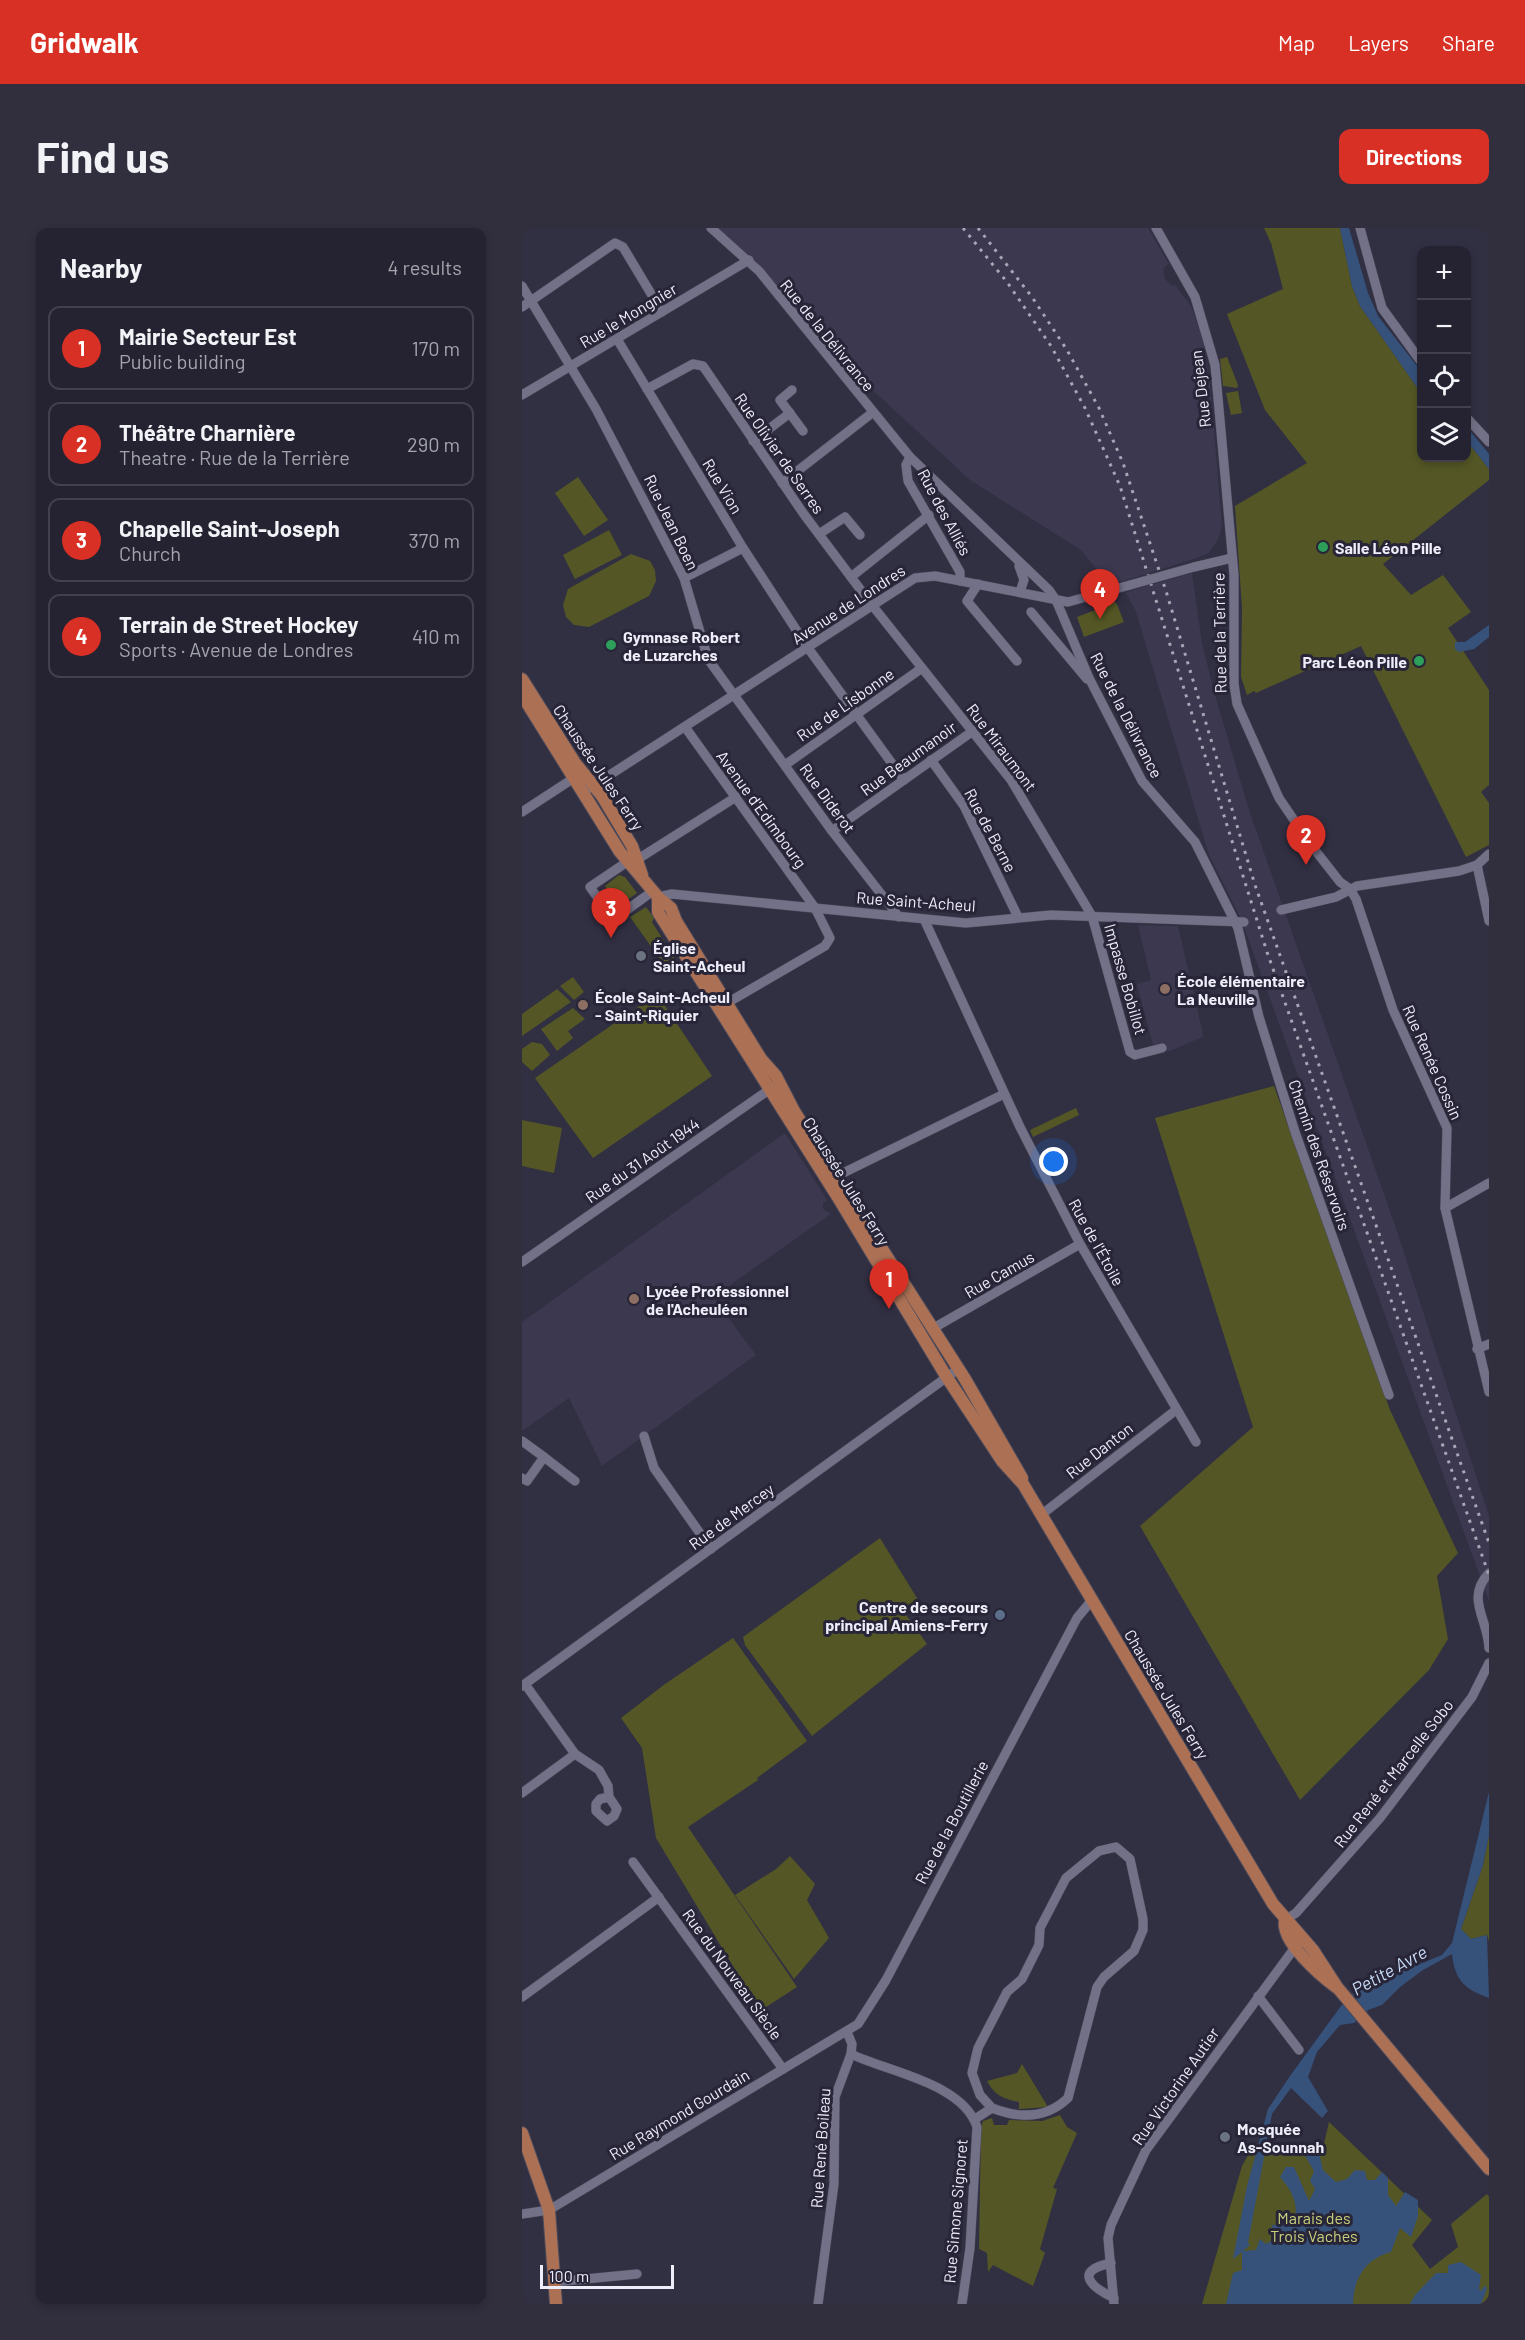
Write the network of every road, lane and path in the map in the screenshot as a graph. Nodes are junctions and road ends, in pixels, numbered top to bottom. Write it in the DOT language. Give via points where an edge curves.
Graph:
graph roads {
  1 [pos="711,228"];
  2 [pos="1156,228"];
  3 [pos="1360,228"];
  4 [pos="748,260"];
  5 [pos="522,286"];
  6 [pos="532,300"];
  7 [pos="522,307"];
  8 [pos="662,312"];
  9 [pos="617,339"];
  10 [pos="1417,357"];
  11 [pos="571,366"];
  12 [pos="647,389"];
  13 [pos="792,390"];
  14 [pos="522,395"];
  15 [pos="790,413"];
  16 [pos="872,413"];
  17 [pos="1471,422"];
  18 [pos="803,431"];
  19 [pos="753,441"];
  20 [pos="1489,442"];
  21 [pos="910,457"];
  22 [pos="782,483"];
  23 [pos="928,515"];
  24 [pos="819,534"];
  25 [pos="860,535"];
  26 [pos="743,549"];
  27 [pos="1011,555"];
  28 [pos="1232,558"];
  29 [pos="851,577"];
  30 [pos="684,578"];
  31 [pos="960,581"];
  32 [pos="978,584"];
  33 [pos="1020,592"];
  34 [pos="1056,600"];
  35 [pos="872,605"];
  36 [pos="1030,612"];
  37 [pos="808,648"];
  38 [pos="1017,661"];
  39 [pos="922,668"];
  40 [pos="522,678"];
  41 [pos="1089,678"];
  42 [pos="522,695"];
  43 [pos="735,696"];
  44 [pos="857,715"];
  45 [pos="685,727"];
  46 [pos="973,730"];
  47 [pos="931,760"];
  48 [pos="785,765"];
  49 [pos="577,775"];
  50 [pos="904,780"];
  51 [pos="588,789"];
  52 [pos="736,797"];
  53 [pos="522,812"];
  54 [pos="832,831"];
  55 [pos="1489,855"];
  56 [pos="632,861"];
  57 [pos="1477,865"];
  58 [pos="1350,889"];
  59 [pos="656,894"];
  60 [pos="815,908"];
  61 [pos="1281,910"];
  62 [pos="1092,916"];
  63 [pos="899,917"];
  64 [pos="1018,917"];
  65 [pos="924,919"];
  66 [pos="1489,921"];
  67 [pos="1239,922"];
  68 [pos="727,1003"];
  69 [pos="1162,1048"];
  70 [pos="775,1086"];
  71 [pos="1004,1094"];
  72 [pos="837,1176"];
  73 [pos="1489,1184"];
  74 [pos="1445,1208"];
  75 [pos="1080,1244"];
  76 [pos="522,1262"];
  77 [pos="932,1329"];
  78 [pos="1489,1344"];
  79 [pos="1478,1349"];
  80 [pos="958,1369"];
  81 [pos="946,1377"];
  82 [pos="1489,1392"];
  83 [pos="1389,1395"];
  84 [pos="1176,1410"];
  85 [pos="644,1436"];
  86 [pos="522,1441"];
  87 [pos="1196,1442"];
  88 [pos="544,1457"];
  89 [pos="522,1478"];
  90 [pos="575,1481"];
  91 [pos="1023,1484"];
  92 [pos="1041,1515"];
  93 [pos="711,1549"];
  94 [pos="1489,1573"];
  95 [pos="1092,1600"];
  96 [pos="1489,1648"];
  97 [pos="1489,1663"];
  98 [pos="523,1685"];
  99 [pos="575,1754"];
  100 [pos="522,1793"];
  101 [pos="609,1797"];
  102 [pos="633,1862"];
  103 [pos="659,1898"];
  104 [pos="1285,1920"];
  105 [pos="1299,1942"];
  106 [pos="1258,1996"];
  107 [pos="522,1997"];
  108 [pos="847,2032"];
  109 [pos="824,2045"];
  110 [pos="1299,2050"];
  111 [pos="851,2054"];
  112 [pos="783,2069"];
  113 [pos="993,2108"];
  114 [pos="975,2119"];
  115 [pos="522,2133"];
  116 [pos="1489,2169"];
  117 [pos="549,2210"];
  118 [pos="522,2214"];
  119 [pos="1111,2263"];
  120 [pos="637,2274"];
  121 [pos="554,2282"];
  122 [pos="1114,2301"];
  123 [pos="556,2304"];
  124 [pos="818,2304"];
  125 [pos="962,2304"];
  1 -- 4 [label="street, Rue de la Délivrance"];
  2 -- 28 [label="street, Rue Dejean" via="1195,297 1215,365"];
  3 -- 10 [label="street" via="1382,308"];
  4 -- 8 [label="street, Rue le Mongnier"];
  4 -- 16 [label="street, Rue de la Délivrance"];
  5 -- 6 [label="street, Rue Jean Boen"];
  6 -- 7 [label="street"];
  6 -- 8 [label="street" via="615,243 623,247"];
  6 -- 11 [label="street, Rue Jean Boen"];
  8 -- 9 [label="street, Rue le Mongnier"];
  9 -- 11 [label="street, Rue le Mongnier"];
  9 -- 12 [label="street, Rue Vion"];
  11 -- 14 [label="street, Rue le Mongnier"];
  11 -- 30 [label="street, Rue Jean Boen"];
  12 -- 19 [label="street, Rue Olivier de Serres" via="698,363"];
  12 -- 26 [label="street, Rue Vion"];
  13 -- 15 [label="street" via="780,400"];
  15 -- 18 [label="street"];
  15 -- 19 [label="street"];
  16 -- 21 [label="street, Rue de la Délivrance"];
  16 -- 22 [label="street"];
  17 -- 20 [label="street"];
  19 -- 22 [label="street, Rue Olivier de Serres"];
  21 -- 23 [label="street, Rue des Alliés" via="906,465 908,481"];
  21 -- 27 [label="street, Rue de la Délivrance"];
  22 -- 24 [label="street, Rue Olivier de Serres"];
  23 -- 29 [label="street"];
  23 -- 31 [label="street, Rue des Alliés" via="960,572"];
  24 -- 25 [label="street" via="845,517"];
  24 -- 29 [label="street, Rue Olivier de Serres"];
  26 -- 30 [label="street"];
  26 -- 37 [label="street, Rue Vion"];
  27 -- 33 [label="street, Rue de la Délivrance" via="1023,572"];
  27 -- 34 [label="street, Rue de la Délivrance"];
  28 -- 34 [label="street, Avenue de Londres, bridge" via="1079,601"];
  28 -- 58 [label="street, Rue de la Terrière" via="1237,704 1280,798 1311,845"];
  29 -- 35 [label="street, Rue Olivier de Serres"];
  30 -- 43 [label="street, Rue Jean Boen" via="708,658"];
  31 -- 32 [label="street, Avenue de Londres"];
  31 -- 35 [label="street, Avenue de Londres" via="921,576"];
  32 -- 33 [label="street, Avenue de Londres"];
  32 -- 38 [label="street" via="967,601"];
  33 -- 34 [label="street, Avenue de Londres"];
  34 -- 41 [label="street, Rue de la Délivrance"];
  35 -- 37 [label="street, Avenue de Londres"];
  35 -- 39 [label="street, Rue Miraumont"];
  36 -- 41 [label="street" via="1086,680"];
  37 -- 43 [label="street, Avenue de Londres"];
  37 -- 44 [label="street, Rue Vion"];
  39 -- 44 [label="street, Rue de Lisbonne"];
  39 -- 46 [label="street, Rue Miraumont"];
  40 -- 49 [label="main road, Chaussée Jules Ferry"];
  41 -- 67 [label="street, Rue de la Délivrance" via="1142,781 1195,842"];
  42 -- 49 [label="main road, Chaussée Jules Ferry"];
  43 -- 45 [label="street, Avenue de Londres"];
  43 -- 48 [label="street, Rue Diderot"];
  44 -- 48 [label="street, Rue de Lisbonne"];
  44 -- 50 [label="street, Rue Vion"];
  45 -- 51 [label="street, Avenue de Londres"];
  45 -- 52 [label="street, Avenue d'Edimbourg"];
  46 -- 47 [label="street, Rue Beaumanoir"];
  46 -- 62 [label="street, Rue Miraumont" via="1011,780"];
  47 -- 50 [label="street, Rue Beaumanoir"];
  47 -- 64 [label="street, Rue de Berne" via="964,806"];
  48 -- 54 [label="street, Rue Diderot"];
  49 -- 51 [label="main road, Chaussée Jules Ferry"];
  49 -- 53 [label="street"];
  50 -- 54 [label="street, Rue Beaumanoir"];
  51 -- 56 [label="main road, Chaussée Jules Ferry"];
  52 -- 56 [label="street"];
  52 -- 60 [label="street, Avenue d'Edimbourg"];
  54 -- 63 [label="street, Rue Diderot"];
  55 -- 57 [label="street"];
  56 -- 59 [label="main road, Chaussée Jules Ferry"];
  56 -- 59 [label="street" via="587,890 612,918"];
  57 -- 58 [label="street"];
  57 -- 66 [label="street"];
  58 -- 61 [label="street" via="1336,897"];
  58 -- 74 [label="street, Rue Renée Cossin" via="1393,1010 1447,1128"];
  59 -- 60 [label="street, Rue Saint-Acheul"];
  59 -- 68 [label="main road" via="671,908"];
  59 -- 70 [label="main road, Chaussée Jules Ferry" via="658,912"];
  60 -- 63 [label="street, Rue Saint-Acheul"];
  60 -- 68 [label="street, Avenue d'Edimbourg" via="829,933 829,942"];
  62 -- 64 [label="street, Rue Saint-Acheul"];
  62 -- 67 [label="street, Rue Saint-Acheul"];
  62 -- 69 [label="street, Impasse Bobillot" via="1130,1052 1135,1055"];
  63 -- 65 [label="street, Rue Saint-Acheul"];
  64 -- 65 [label="street, Rue Saint-Acheul" via="966,922"];
  65 -- 71 [label="street, Rue de l'Étoile"];
  67 -- 83 [label="street, Chemin des Réservoirs" via="1259,1017 1295,1132"];
  68 -- 70 [label="main road"];
  70 -- 72 [label="main road, Chaussée Jules Ferry"];
  70 -- 76 [label="street, Rue du 31 Août 1944"];
  70 -- 81 [label="main road, Chaussée Jules Ferry"];
  71 -- 72 [label="street"];
  71 -- 75 [label="street, Rue de l'Étoile"];
  72 -- 77 [label="main road, Chaussée Jules Ferry"];
  73 -- 74 [label="street"];
  74 -- 79 [label="street, Rue Renée Cossin"];
  75 -- 77 [label="street, Rue Camus"];
  75 -- 84 [label="street, Rue de l'Étoile"];
  77 -- 80 [label="main road, Chaussée Jules Ferry"];
  78 -- 79 [label="street"];
  79 -- 82 [label="street, Rue Renée Cossin"];
  80 -- 81 [label="street, Rue de Mercey"];
  80 -- 91 [label="main road, Chaussée Jules Ferry"];
  81 -- 91 [label="main road, Chaussée Jules Ferry" via="1002,1461"];
  81 -- 93 [label="street, Rue de Mercey"];
  84 -- 87 [label="street, Rue de l'Étoile"];
  84 -- 92 [label="street, Rue Danton"];
  85 -- 93 [label="street" via="654,1468"];
  86 -- 88 [label="street"];
  88 -- 89 [label="street" via="527,1481"];
  88 -- 90 [label="street"];
  91 -- 92 [label="main road, Chaussée Jules Ferry"];
  92 -- 95 [label="main road, Chaussée Jules Ferry"];
  93 -- 98 [label="street, Rue de Mercey"];
  94 -- 96 [label="street" via="1477,1592"];
  95 -- 104 [label="main road, Chaussée Jules Ferry"];
  95 -- 108 [label="street, Rue de la Boutillerie" via="1077,1618 874,2003"];
  97 -- 104 [label="street, Rue René et Marcelle Sobo" via="1472,1697 1380,1818 1296,1913"];
  98 -- 99 [label="street"];
  99 -- 100 [label="street"];
  99 -- 101 [label="street" via="599,1770"];
  102 -- 103 [label="street, Rue du Nouveau Siècle"];
  103 -- 107 [label="street"];
  103 -- 112 [label="street, Rue du Nouveau Siècle"];
  104 -- 105 [label="main road, Chaussée Jules Ferry" via="1291,1923"];
  105 -- 106 [label="street, Rue Victorine Autier"];
  105 -- 116 [label="main road, Chaussée Jules Ferry" via="1323,1977 1348,1999"];
  106 -- 110 [label="street"];
  106 -- 119 [label="street, Rue Victorine Autier" via="1146,2150 1111,2225"];
  108 -- 109 [label="street, Rue de la Boutillerie"];
  108 -- 111 [label="street"];
  109 -- 112 [label="street, Rue Raymond Gourdain"];
  111 -- 114 [label="street, Rue Simone Signoret" via="950,2094"];
  111 -- 124 [label="street, Rue René Boileau" via="835,2097 834,2184"];
  112 -- 117 [label="street, Rue Raymond Gourdain"];
  113 -- 113 [label="street" via="1004,2113 1043,2114 1068,2098 1097,1987 1134,1951 1143,1930 1130,1859 1116,1847 1098,1851 1066,1878 1040,1928 1039,1946 1022,1979 1007,1992 978,2048 972,2073 980,2095"];
  113 -- 114 [label="street"];
  114 -- 125 [label="street, Rue Simone Signoret" via="970,2248"];
  115 -- 117 [label="main road"];
  117 -- 118 [label="street"];
  117 -- 121 [label="main road"];
  119 -- 122 [label="street, Rue Victorine Autier"];
  119 -- 122 [label="street" via="1097,2266 1090,2281 1092,2287"];
  120 -- 121 [label="street"];
  121 -- 123 [label="main road"];
}
